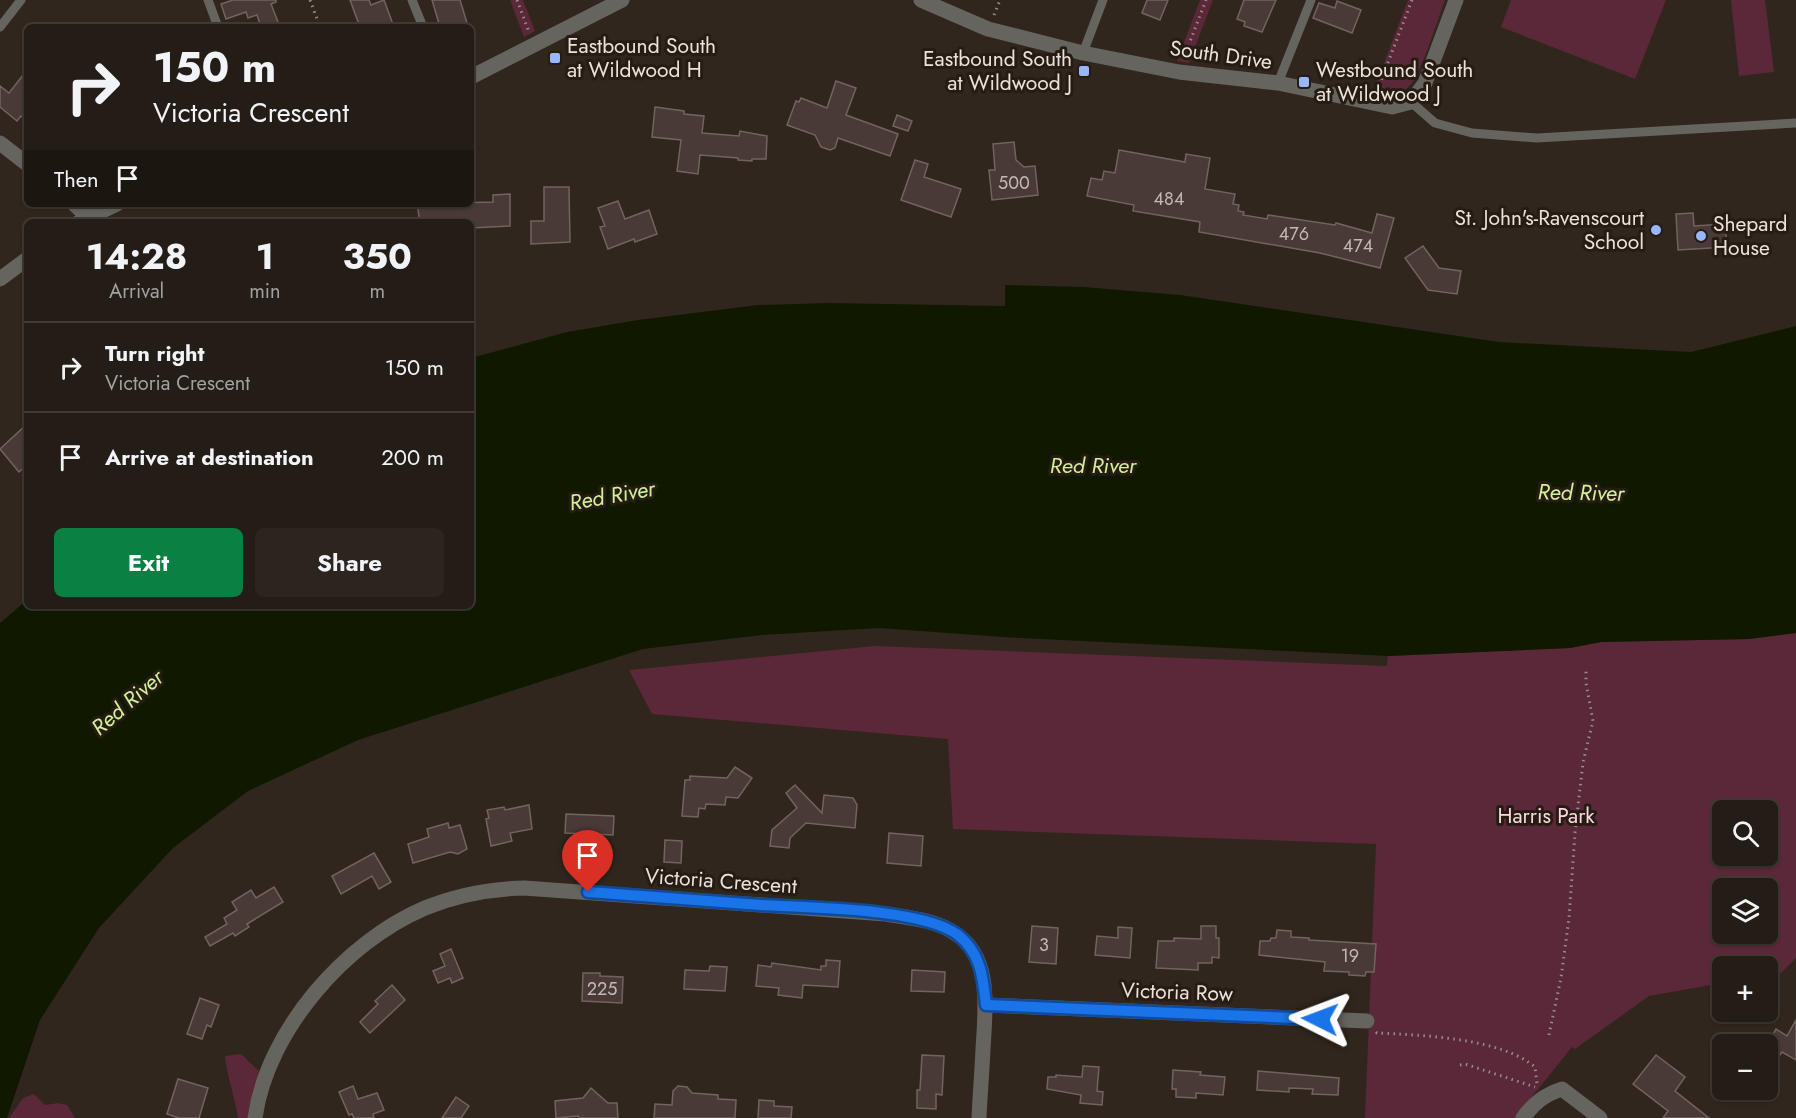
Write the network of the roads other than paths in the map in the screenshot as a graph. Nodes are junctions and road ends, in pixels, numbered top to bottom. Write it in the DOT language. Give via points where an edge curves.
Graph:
graph roads {
  1 [pos="21,0"];
  2 [pos="208,0"];
  3 [pos="412,0"];
  4 [pos="622,0"];
  5 [pos="921,0"];
  6 [pos="1103,0"];
  7 [pos="1311,0"];
  8 [pos="1456,0"];
  9 [pos="217,24"];
  10 [pos="422,24"];
  11 [pos="0,27"];
  12 [pos="1083,53"];
  13 [pos="474,75"];
  14 [pos="1278,83"];
  15 [pos="1411,102"];
  16 [pos="1796,123"];
  17 [pos="0,142"];
  18 [pos="24,162"];
  19 [pos="110,207"];
  20 [pos="84,219"];
  21 [pos="24,261"];
  22 [pos="0,279"];
  23 [pos="986,1005"];
  24 [pos="1367,1021"];
  25 [pos="255,1118"];
  26 [pos="978,1118"];
  27 [pos="1523,1118"];
  28 [pos="1600,1118"];
  1 -- 11 [label="lane"];
  2 -- 9 [label="lane"];
  3 -- 10 [label="lane"];
  4 -- 13 [label="street"];
  5 -- 12 [label="street, South Drive" via="988,29"];
  6 -- 12 [label="lane"];
  7 -- 14 [label="lane"];
  8 -- 15 [label="street" via="1425,83"];
  12 -- 14 [label="street, South Drive" via="1179,72"];
  14 -- 15 [label="street, South Drive" via="1392,107"];
  15 -- 16 [label="lane" via="1436,123 1472,133 1537,138"];
  17 -- 18 [label="street"];
  19 -- 20 [label="street"];
  21 -- 22 [label="street"];
  23 -- 24 [label="street, Victoria Row"];
  23 -- 25 [label="street, Victoria Crescent" via="983,976 970,946 941,925 920,919 497,888 423,909 343,963 293,1020 261,1089"];
  23 -- 26 [label="street, Victoria Crescent"];
  27 -- 28 [label="street" via="1546,1094 1562,1089"];
}
